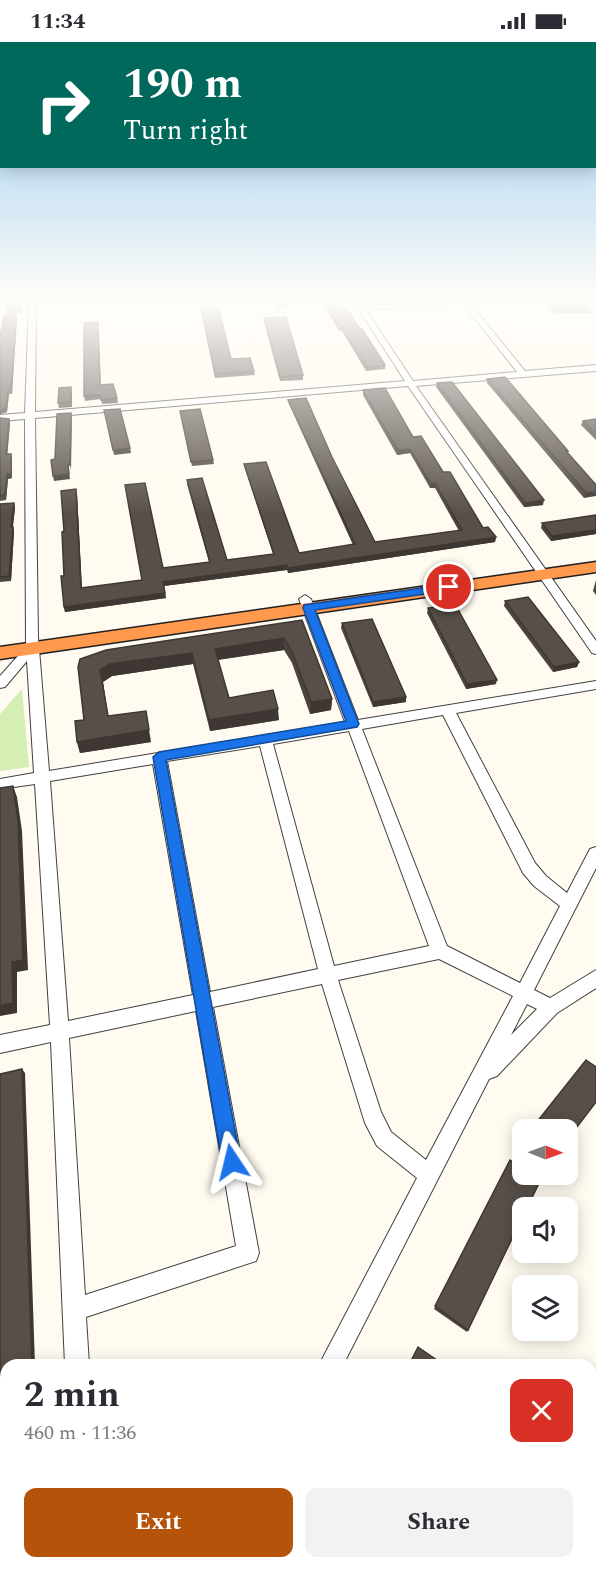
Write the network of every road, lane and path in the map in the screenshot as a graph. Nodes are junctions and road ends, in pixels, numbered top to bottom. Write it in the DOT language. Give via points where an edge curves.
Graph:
graph roads {
  1 [pos="31,373"];
  2 [pos="404,373"];
  3 [pos="532,373"];
  4 [pos="523,374"];
  5 [pos="410,383"];
  6 [pos="30,416"];
  7 [pos="0,418"];
  8 [pos="596,558"];
  9 [pos="596,567"];
  10 [pos="540,570"];
  11 [pos="307,603"];
  12 [pos="33,642"];
  13 [pos="0,643"];
  14 [pos="596,650"];
  15 [pos="0,653"];
  16 [pos="0,684"];
  17 [pos="596,685"];
  18 [pos="447,709"];
  19 [pos="353,724"];
  20 [pos="265,739"];
  21 [pos="159,757"];
  22 [pos="43,776"];
  23 [pos="0,784"];
  24 [pos="596,853"];
  25 [pos="570,904"];
  26 [pos="440,951"];
  27 [pos="328,975"];
  28 [pos="596,978"];
  29 [pos="524,993"];
  30 [pos="204,1002"];
  31 [pos="551,1007"];
  32 [pos="60,1033"];
  33 [pos="0,1044"];
  34 [pos="477,1084"];
  35 [pos="429,1175"];
  36 [pos="74,1310"];
  37 [pos="77,1359"];
  38 [pos="334,1359"];
  1 -- 6 [label="street"];
  2 -- 5 [label="street"];
  3 -- 4 [label="street"];
  4 -- 5 [label="street"];
  5 -- 6 [label="street"];
  5 -- 10 [label="street"];
  6 -- 7 [label="street"];
  6 -- 12 [label="street"];
  8 -- 10 [label="highway"];
  9 -- 10 [label="highway"];
  10 -- 11 [label="highway"];
  10 -- 14 [label="street"];
  11 -- 12 [label="highway"];
  11 -- 19 [label="street"];
  12 -- 13 [label="highway"];
  12 -- 15 [label="highway"];
  12 -- 16 [label="street"];
  12 -- 22 [label="street"];
  17 -- 18 [label="street"];
  18 -- 19 [label="street"];
  18 -- 25 [label="street" via="529,868"];
  19 -- 20 [label="street"];
  19 -- 26 [label="street"];
  20 -- 21 [label="street"];
  20 -- 27 [label="street"];
  21 -- 22 [label="street"];
  21 -- 30 [label="street"];
  22 -- 23 [label="street"];
  22 -- 32 [label="street"];
  24 -- 25 [label="street"];
  25 -- 29 [label="street"];
  26 -- 27 [label="street"];
  26 -- 29 [label="street"];
  27 -- 30 [label="street"];
  27 -- 35 [label="street" via="372,1116 384,1139"];
  28 -- 31 [label="street"];
  29 -- 31 [label="street"];
  29 -- 34 [label="street"];
  30 -- 32 [label="street"];
  30 -- 36 [label="street" via="248,1253"];
  31 -- 34 [label="street"];
  32 -- 33 [label="street"];
  32 -- 36 [label="street"];
  34 -- 35 [label="street"];
  35 -- 38 [label="street"];
  36 -- 37 [label="street"];
}
